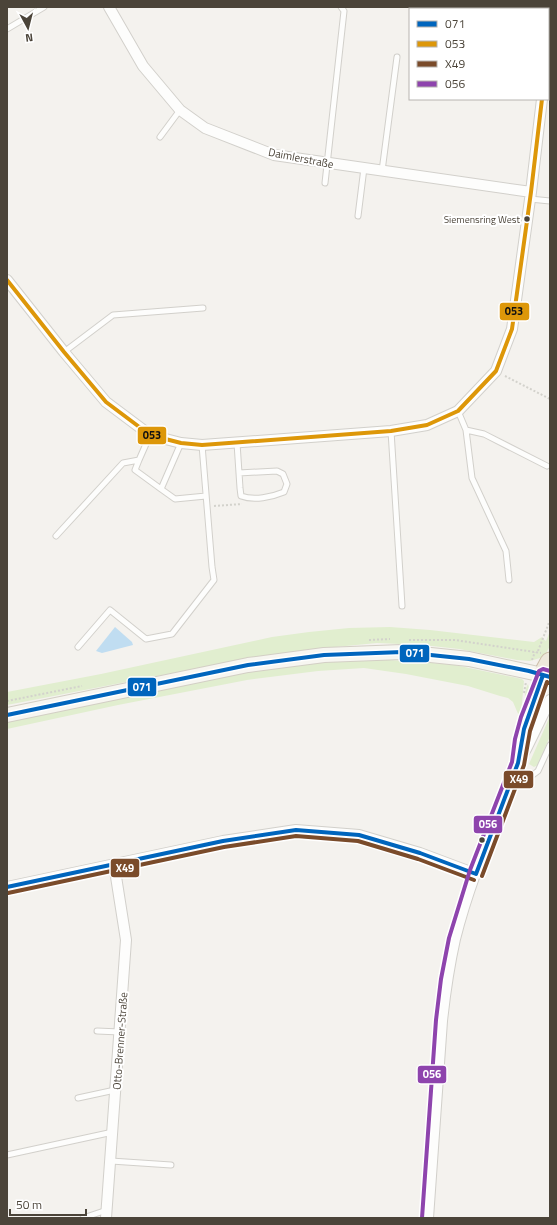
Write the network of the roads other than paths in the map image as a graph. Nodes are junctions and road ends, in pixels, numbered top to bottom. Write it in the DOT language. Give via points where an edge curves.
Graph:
graph roads {
  1 [pos="44,7"];
  2 [pos="109,7"];
  3 [pos="341,7"];
  4 [pos="7,28"];
  5 [pos="397,57"];
  6 [pos="542,100"];
  7 [pos="180,110"];
  8 [pos="160,137"];
  9 [pos="327,164"];
  10 [pos="364,168"];
  11 [pos="382,171"];
  12 [pos="324,183"];
  13 [pos="530,196"];
  14 [pos="550,201"];
  15 [pos="358,216"];
  16 [pos="7,280"];
  17 [pos="203,308"];
  18 [pos="64,352"];
  19 [pos="458,411"];
  20 [pos="466,430"];
  21 [pos="391,431"];
  22 [pos="150,435"];
  23 [pos="181,443"];
  24 [pos="237,443"];
  25 [pos="202,445"];
  26 [pos="139,460"];
  27 [pos="547,466"];
  28 [pos="239,473"];
  29 [pos="161,489"];
  30 [pos="206,496"];
  31 [pos="56,536"];
  32 [pos="510,580"];
  33 [pos="402,606"];
  34 [pos="78,647"];
  35 [pos="544,663"];
  36 [pos="550,700"];
  37 [pos="7,715"];
  38 [pos="550,745"];
  39 [pos="518,763"];
  40 [pos="513,774"];
  41 [pos="114,864"];
  42 [pos="476,874"];
  43 [pos="7,887"];
  44 [pos="97,1031"];
  45 [pos="120,1032"];
  46 [pos="116,1090"];
  47 [pos="78,1098"];
  48 [pos="113,1132"];
  49 [pos="7,1155"];
  50 [pos="111,1161"];
  51 [pos="171,1165"];
  52 [pos="107,1214"];
  53 [pos="83,1218"];
  54 [pos="428,1218"];
  1 -- 4 [label="lane"];
  2 -- 7 [label="street, Daimlerstraße" via="143,66"];
  3 -- 9 [label="lane" via="344,11"];
  5 -- 11 [label="lane"];
  6 -- 13 [label="street"];
  7 -- 8 [label="lane"];
  7 -- 9 [label="street, Daimlerstraße" via="205,128 274,155"];
  9 -- 10 [label="street, Daimlerstraße"];
  9 -- 12 [label="lane"];
  10 -- 11 [label="street, Daimlerstraße"];
  10 -- 15 [label="lane"];
  11 -- 13 [label="street, Daimlerstraße"];
  13 -- 14 [label="lane"];
  13 -- 19 [label="street" via="512,330 496,371"];
  16 -- 18 [label="street"];
  17 -- 18 [label="lane" via="113,315"];
  18 -- 22 [label="street" via="106,402"];
  19 -- 20 [label="lane"];
  19 -- 21 [label="street" via="427,425"];
  20 -- 27 [label="lane" via="484,434"];
  20 -- 32 [label="lane" via="472,478 506,551"];
  21 -- 24 [label="street"];
  21 -- 33 [label="lane"];
  22 -- 23 [label="street"];
  22 -- 26 [label="lane"];
  23 -- 25 [label="street"];
  23 -- 29 [label="lane"];
  24 -- 25 [label="street"];
  24 -- 28 [label="lane"];
  25 -- 30 [label="lane"];
  26 -- 29 [label="lane" via="135,470"];
  26 -- 31 [label="lane" via="122,463"];
  28 -- 28 [label="lane" via="241,496 247,498 274,496 284,492 287,484 283,474 277,471"];
  29 -- 30 [label="lane" via="175,499"];
  30 -- 34 [label="lane" via="214,580 172,634 146,639 110,610"];
  35 -- 37 [label="main road" via="402,652 324,654 248,665"];
  35 -- 39 [label="street" via="519,749"];
  36 -- 39 [label="street"];
  38 -- 40 [label="lane" via="538,771 530,777"];
  39 -- 40 [label="street"];
  40 -- 42 [label="street"];
  41 -- 42 [label="street" via="223,840 296,830 359,835 420,853"];
  41 -- 43 [label="street"];
  41 -- 45 [label="street, Otto-Brenner-Straße" via="126,940"];
  42 -- 54 [label="street" via="454,944 445,995"];
  44 -- 45 [label="lane"];
  45 -- 46 [label="street, Otto-Brenner-Straße"];
  46 -- 47 [label="lane"];
  46 -- 48 [label="street, Otto-Brenner-Straße"];
  48 -- 49 [label="lane"];
  48 -- 50 [label="street, Otto-Brenner-Straße"];
  50 -- 51 [label="lane"];
  50 -- 52 [label="street, Otto-Brenner-Straße"];
  52 -- 53 [label="lane"];
}
